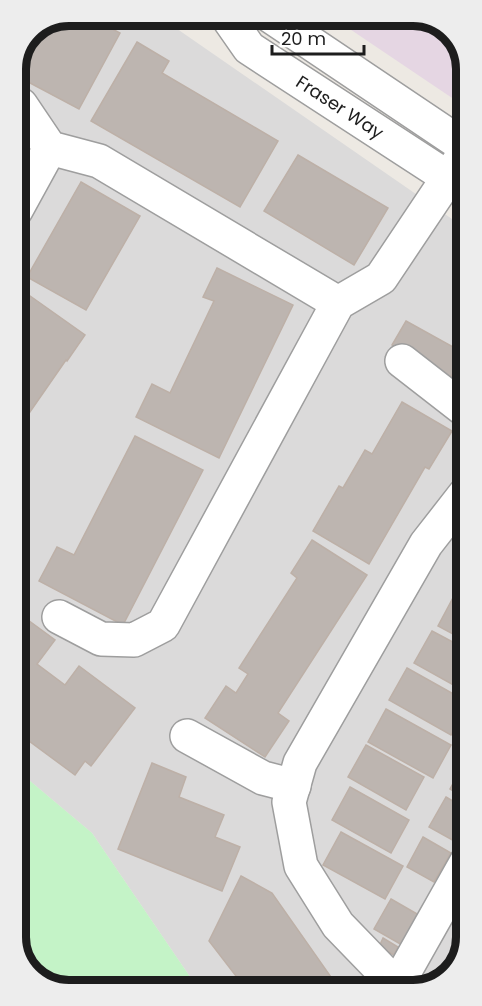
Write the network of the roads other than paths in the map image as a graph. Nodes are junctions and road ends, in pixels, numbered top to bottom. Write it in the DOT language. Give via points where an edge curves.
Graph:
graph roads {
  1 [pos="234,26"];
  2 [pos="285,26"];
  3 [pos="26,112"];
  4 [pos="456,141"];
  5 [pos="50,148"];
  6 [pos="456,171"];
  7 [pos="456,177"];
  8 [pos="26,192"];
  9 [pos="338,303"];
  10 [pos="402,361"];
  11 [pos="456,403"];
  12 [pos="456,506"];
  13 [pos="59,616"];
  14 [pos="187,736"];
  15 [pos="294,786"];
  16 [pos="456,881"];
  17 [pos="390,980"];
  18 [pos="401,980"];
  1 -- 6 [label="street, Fraser Way" via="249,48"];
  2 -- 4 [label="street, Fraser Way"];
  3 -- 5 [label="street"];
  5 -- 8 [label="street"];
  5 -- 9 [label="street" via="99,160"];
  7 -- 9 [label="street" via="381,278"];
  9 -- 13 [label="street" via="163,625 134,640 101,639"];
  10 -- 11 [label="street"];
  12 -- 15 [label="street" via="426,544 300,763"];
  14 -- 15 [label="street" via="263,778"];
  15 -- 17 [label="street" via="289,802 301,866 338,925"];
  16 -- 18 [label="street"];
}
